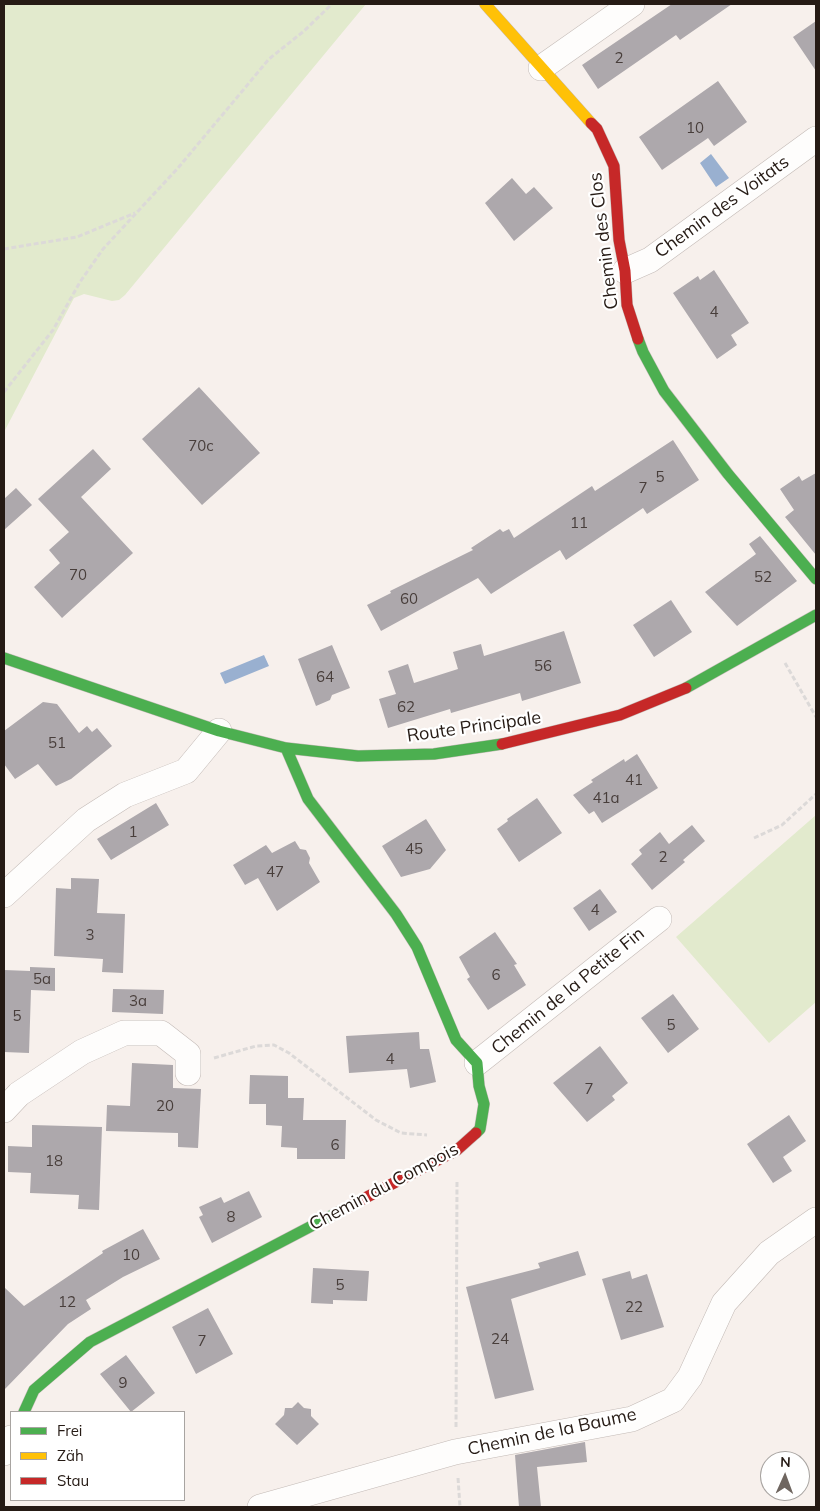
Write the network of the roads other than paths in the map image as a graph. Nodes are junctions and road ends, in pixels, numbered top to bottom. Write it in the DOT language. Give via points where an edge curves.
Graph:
graph roads {
  1 [pos="485,4"];
  2 [pos="632,4"];
  3 [pos="541,68"];
  4 [pos="816,139"];
  5 [pos="626,271"];
  6 [pos="816,577"];
  7 [pos="816,615"];
  8 [pos="4,658"];
  9 [pos="219,732"];
  10 [pos="286,748"];
  11 [pos="4,895"];
  12 [pos="659,919"];
  13 [pos="477,1063"];
  14 [pos="188,1064"];
  15 [pos="4,1110"];
  16 [pos="816,1220"];
  17 [pos="24,1411"];
  18 [pos="10,1440"];
  19 [pos="4,1453"];
  20 [pos="260,1507"];
  1 -- 3 [label="street, Chemin des Clos"];
  2 -- 3 [label="street"];
  3 -- 5 [label="street, Chemin des Clos" via="597,129 614,166 619,240"];
  4 -- 5 [label="street, Chemin des Voitats" via="650,260"];
  5 -- 6 [label="street, Chemin des Clos" via="627,305 643,352 664,391 728,474"];
  7 -- 10 [label="street, Route Principale" via="690,686 620,715 565,731 506,744 434,754 358,756"];
  8 -- 9 [label="street, Route Principale"];
  9 -- 10 [label="street, Route Principale"];
  9 -- 11 [label="street" via="186,770 125,795 86,820"];
  10 -- 13 [label="street" via="308,799 396,914 417,947 456,1040"];
  12 -- 13 [label="street, Chemin de la Petite Fin"];
  13 -- 17 [label="street, Chemin du Compois" via="478,1086 484,1104 480,1128 457,1150 90,1342 34,1390"];
  14 -- 15 [label="street" via="161,1033 124,1033 82,1052 19,1094"];
  16 -- 20 [label="street, Chemin de la Baume" via="769,1253 724,1302 690,1377 673,1400 632,1418 455,1452"];
  18 -- 19 [label="street"];
}
